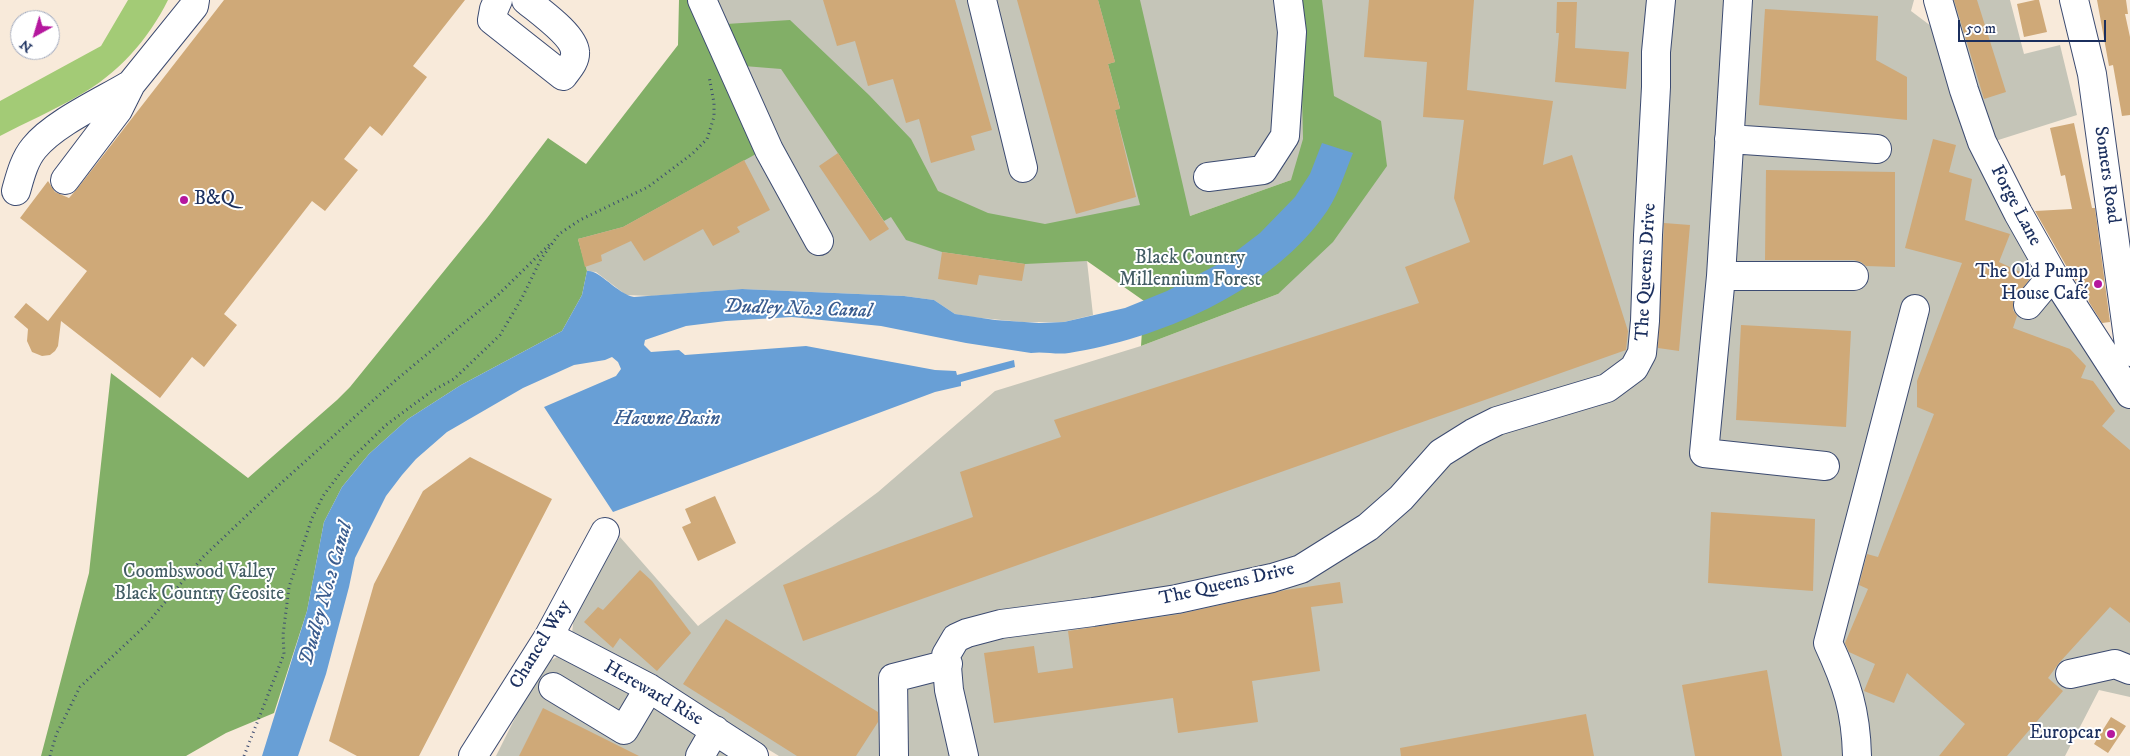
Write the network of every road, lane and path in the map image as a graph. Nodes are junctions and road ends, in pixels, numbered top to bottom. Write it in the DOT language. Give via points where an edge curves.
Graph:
graph roads {
  1 [pos="195,0"];
  2 [pos="498,0"];
  3 [pos="526,0"];
  4 [pos="702,0"];
  5 [pos="982,0"];
  6 [pos="1288,0"];
  7 [pos="1661,0"];
  8 [pos="1738,0"];
  9 [pos="1938,0"];
  10 [pos="2074,0"];
  11 [pos="706,68"];
  12 [pos="131,84"];
  13 [pos="1729,139"];
  14 [pos="1877,149"];
  15 [pos="1023,168"];
  16 [pos="1208,177"];
  17 [pos="65,180"];
  18 [pos="16,191"];
  19 [pos="2120,203"];
  20 [pos="560,234"];
  21 [pos="819,241"];
  22 [pos="2053,275"];
  23 [pos="1721,276"];
  24 [pos="1854,276"];
  25 [pos="2028,305"];
  26 [pos="1914,309"];
  27 [pos="2130,352"];
  28 [pos="2128,384"];
  29 [pos="1825,466"];
  30 [pos="605,532"];
  31 [pos="549,636"];
  32 [pos="948,664"];
  33 [pos="2130,670"];
  34 [pos="2070,674"];
  35 [pos="553,687"];
  36 [pos="650,688"];
  37 [pos="715,730"];
  38 [pos="50,756"];
  39 [pos="244,756"];
  40 [pos="473,756"];
  41 [pos="700,756"];
  42 [pos="754,756"];
  43 [pos="894,756"];
  44 [pos="964,756"];
  45 [pos="1857,756"];
  1 -- 12 [label="street" via="194,6"];
  2 -- 3 [label="street" via="492,20 563,76 576,54 574,46"];
  4 -- 21 [label="street" via="769,150"];
  5 -- 15 [label="street"];
  6 -- 16 [label="street" via="1292,32 1285,136 1263,170"];
  7 -- 32 [label="street, The Queens Drive" via="1645,321 1642,352 1634,368 1607,388 1497,421 1473,433 1441,453 1401,498 1368,527 1301,569 1177,599 1001,624 967,633 956,638 946,655"];
  8 -- 13 [label="street"];
  9 -- 22 [label="street, Forge Lane" via="1982,142"];
  10 -- 19 [label="street, Somers Road"];
  11 -- 20 [label="path" via="714,110 707,139 648,188 580,220"];
  12 -- 17 [label="street" via="118,110"];
  12 -- 18 [label="street" via="53,131 33,148"];
  13 -- 14 [label="street"];
  13 -- 23 [label="street"];
  19 -- 27 [label="street, Somers Road"];
  20 -- 38 [label="path" via="498,294 280,484 204,557 146,625 80,687 56,735"];
  20 -- 39 [label="path" via="541,259 500,335 454,379 386,425 350,460 323,496 312,518 289,587 284,654"];
  22 -- 25 [label="street"];
  22 -- 28 [label="street, Forge Lane"];
  23 -- 24 [label="street"];
  23 -- 29 [label="street" via="1704,453"];
  26 -- 45 [label="street" via="1828,643 1849,692 1856,727"];
  30 -- 31 [label="street, Chancel Way"];
  31 -- 36 [label="street, Hereward Rise"];
  31 -- 40 [label="street, Chancel Way"];
  32 -- 43 [label="street" via="894,678"];
  32 -- 44 [label="street, The Queens Drive" via="949,690"];
  33 -- 34 [label="street" via="2115,664"];
  35 -- 36 [label="street" via="624,730"];
  36 -- 37 [label="street, Hereward Rise"];
  37 -- 41 [label="street"];
  37 -- 42 [label="street, Hereward Rise"];
}
